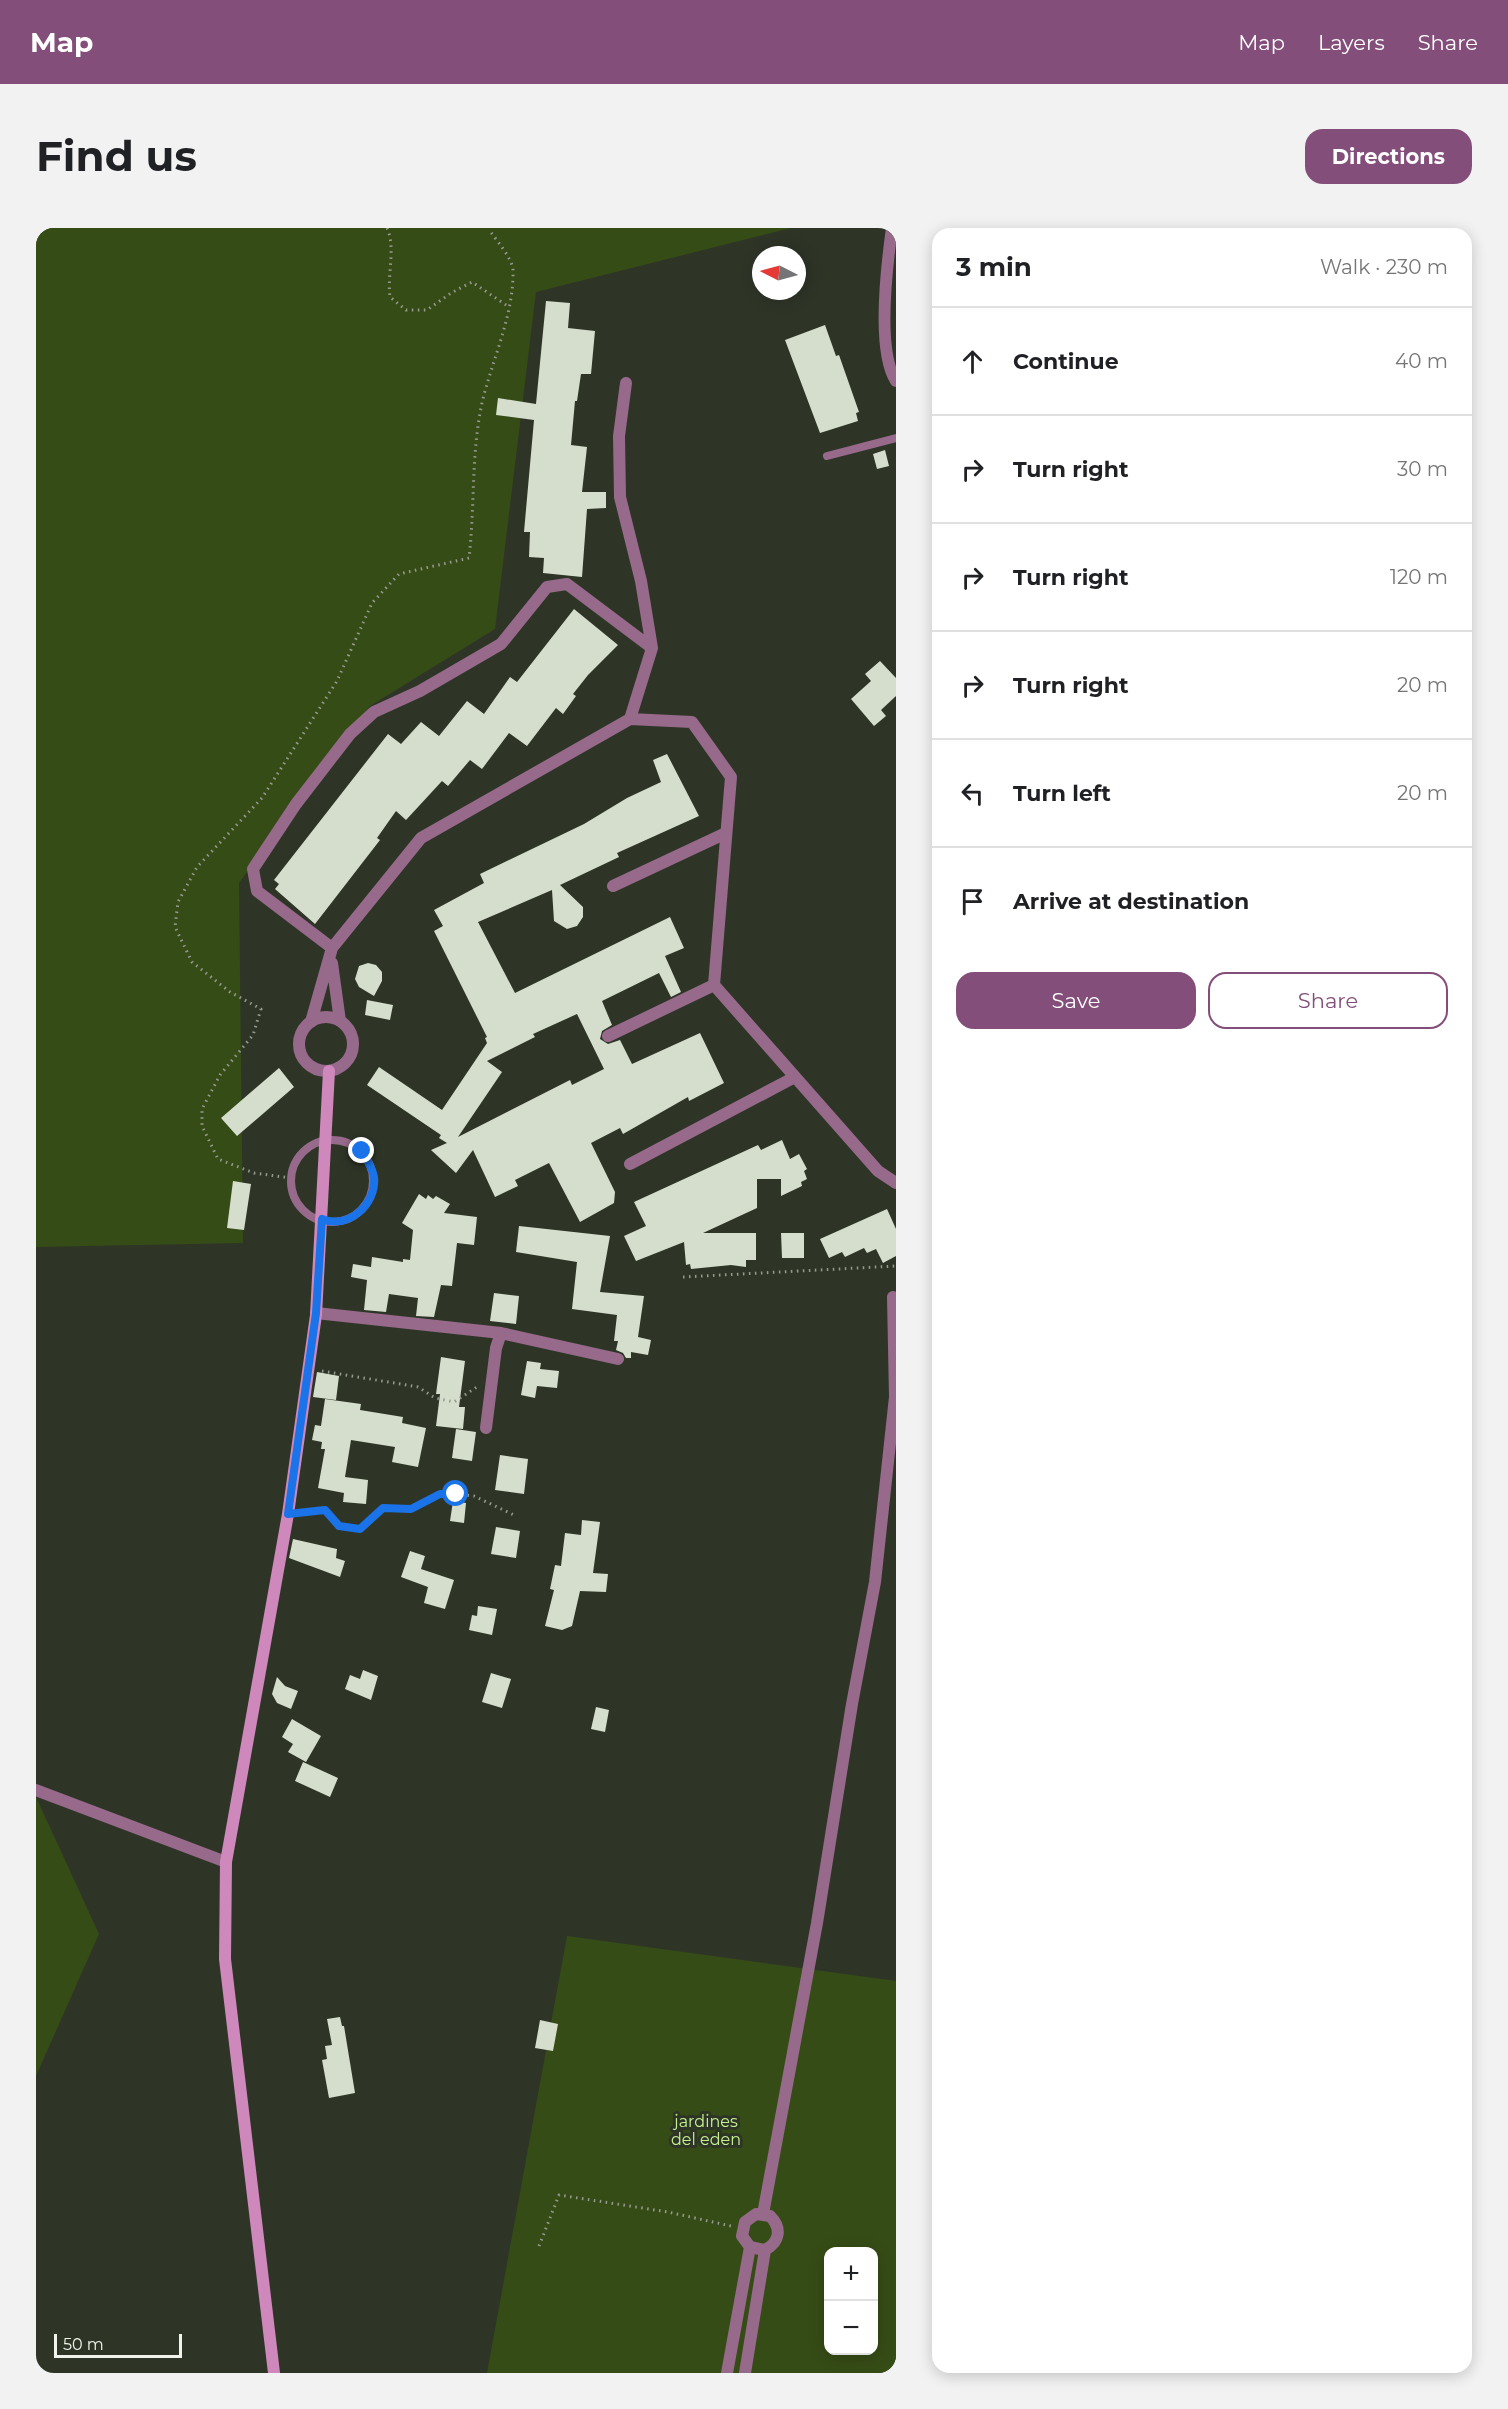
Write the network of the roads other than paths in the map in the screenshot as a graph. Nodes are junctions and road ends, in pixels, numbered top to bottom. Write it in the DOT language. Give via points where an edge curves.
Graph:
graph roads {
  1 [pos="892,228"];
  2 [pos="896,381"];
  3 [pos="626,383"];
  4 [pos="896,438"];
  5 [pos="827,456"];
  6 [pos="652,648"];
  7 [pos="630,719"];
  8 [pos="726,833"];
  9 [pos="613,886"];
  10 [pos="332,953"];
  11 [pos="714,985"];
  12 [pos="340,1021"];
  13 [pos="310,1022"];
  14 [pos="608,1036"];
  15 [pos="329,1071"];
  16 [pos="794,1078"];
  17 [pos="327,1142"];
  18 [pos="630,1164"];
  19 [pos="896,1183"];
  20 [pos="322,1219"];
  21 [pos="893,1297"];
  22 [pos="316,1313"];
  23 [pos="501,1332"];
  24 [pos="618,1359"];
  25 [pos="486,1428"];
  26 [pos="36,1790"];
  27 [pos="226,1862"];
  28 [pos="763,2214"];
  29 [pos="750,2247"];
  30 [pos="765,2250"];
  31 [pos="274,2373"];
  32 [pos="727,2373"];
  33 [pos="745,2373"];
  1 -- 2 [label="street" via="885,281 887,347"];
  3 -- 6 [label="street" via="619,436 620,497"];
  4 -- 5 [label="lane"];
  6 -- 7 [label="street"];
  6 -- 10 [label="street" via="567,584 547,587 501,644 420,691 374,712 358,727 296,804 253,869 257,891"];
  7 -- 8 [label="street" via="692,722 731,777"];
  7 -- 10 [label="street" via="421,838"];
  8 -- 9 [label="street"];
  8 -- 11 [label="street"];
  10 -- 12 [label="street"];
  10 -- 13 [label="street"];
  11 -- 14 [label="street"];
  11 -- 16 [label="street"];
  12 -- 13 [label="street" via="325,1017"];
  12 -- 15 [label="street" via="351,1034 352,1050 344,1064"];
  13 -- 15 [label="street" via="300,1042 303,1057 314,1068"];
  15 -- 17 [label="street"];
  16 -- 18 [label="street"];
  16 -- 19 [label="street" via="878,1172"];
  17 -- 20 [label="street"];
  17 -- 20 [label="lane" via="310,1146 300,1154 291,1178 297,1203 305,1213"];
  17 -- 20 [label="lane" via="336,1139 362,1151 374,1177 367,1204 357,1215 330,1223"];
  20 -- 22 [label="street"];
  21 -- 28 [label="street" via="895,1397 875,1582"];
  22 -- 23 [label="street"];
  22 -- 27 [label="street" via="288,1514"];
  23 -- 24 [label="street"];
  23 -- 25 [label="street"];
  26 -- 27 [label="street"];
  27 -- 31 [label="street" via="225,1959"];
  28 -- 29 [label="street" via="750,2217 742,2228"];
  28 -- 30 [label="street" via="775,2221 778,2235"];
  29 -- 30 [label="street"];
  29 -- 32 [label="street"];
  30 -- 33 [label="street"];
}
